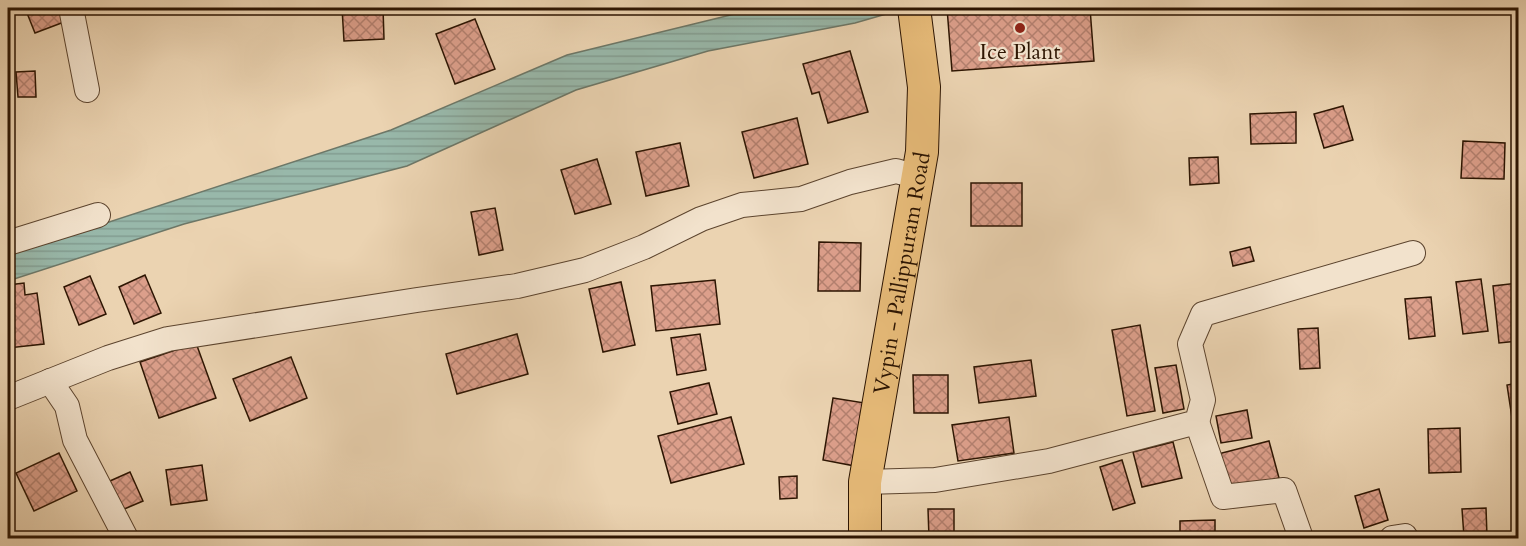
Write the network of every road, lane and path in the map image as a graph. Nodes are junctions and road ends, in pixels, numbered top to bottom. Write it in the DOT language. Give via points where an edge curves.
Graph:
graph roads {
  1 [pos="71,8"];
  2 [pos="915,18"];
  3 [pos="87,90"];
  4 [pos="918,177"];
  5 [pos="98,215"];
  6 [pos="8,243"];
  7 [pos="1413,253"];
  8 [pos="50,381"];
  9 [pos="8,398"];
  10 [pos="1197,422"];
  11 [pos="865,482"];
  12 [pos="126,538"];
  13 [pos="865,538"];
  14 [pos="1301,538"];
  15 [pos="1392,538"];
  16 [pos="1406,538"];
  1 -- 3 [label="street"];
  2 -- 4 [label="main road, Vypin - Pallippuram Road" via="924,87"];
  4 -- 8 [label="street" via="896,171 801,199 742,205 585,270 517,285 168,339"];
  4 -- 11 [label="main road, Vypin - Pallippuram Road"];
  5 -- 6 [label="street"];
  7 -- 10 [label="street" via="1203,314 1190,344 1203,400"];
  8 -- 9 [label="street"];
  8 -- 12 [label="street" via="67,406 75,440"];
  10 -- 11 [label="street" via="1048,461 935,480"];
  10 -- 14 [label="street" via="1223,497 1284,490"];
  11 -- 13 [label="main road, Vypin - Pallippuram Road"];
  15 -- 16 [label="street"];
}
